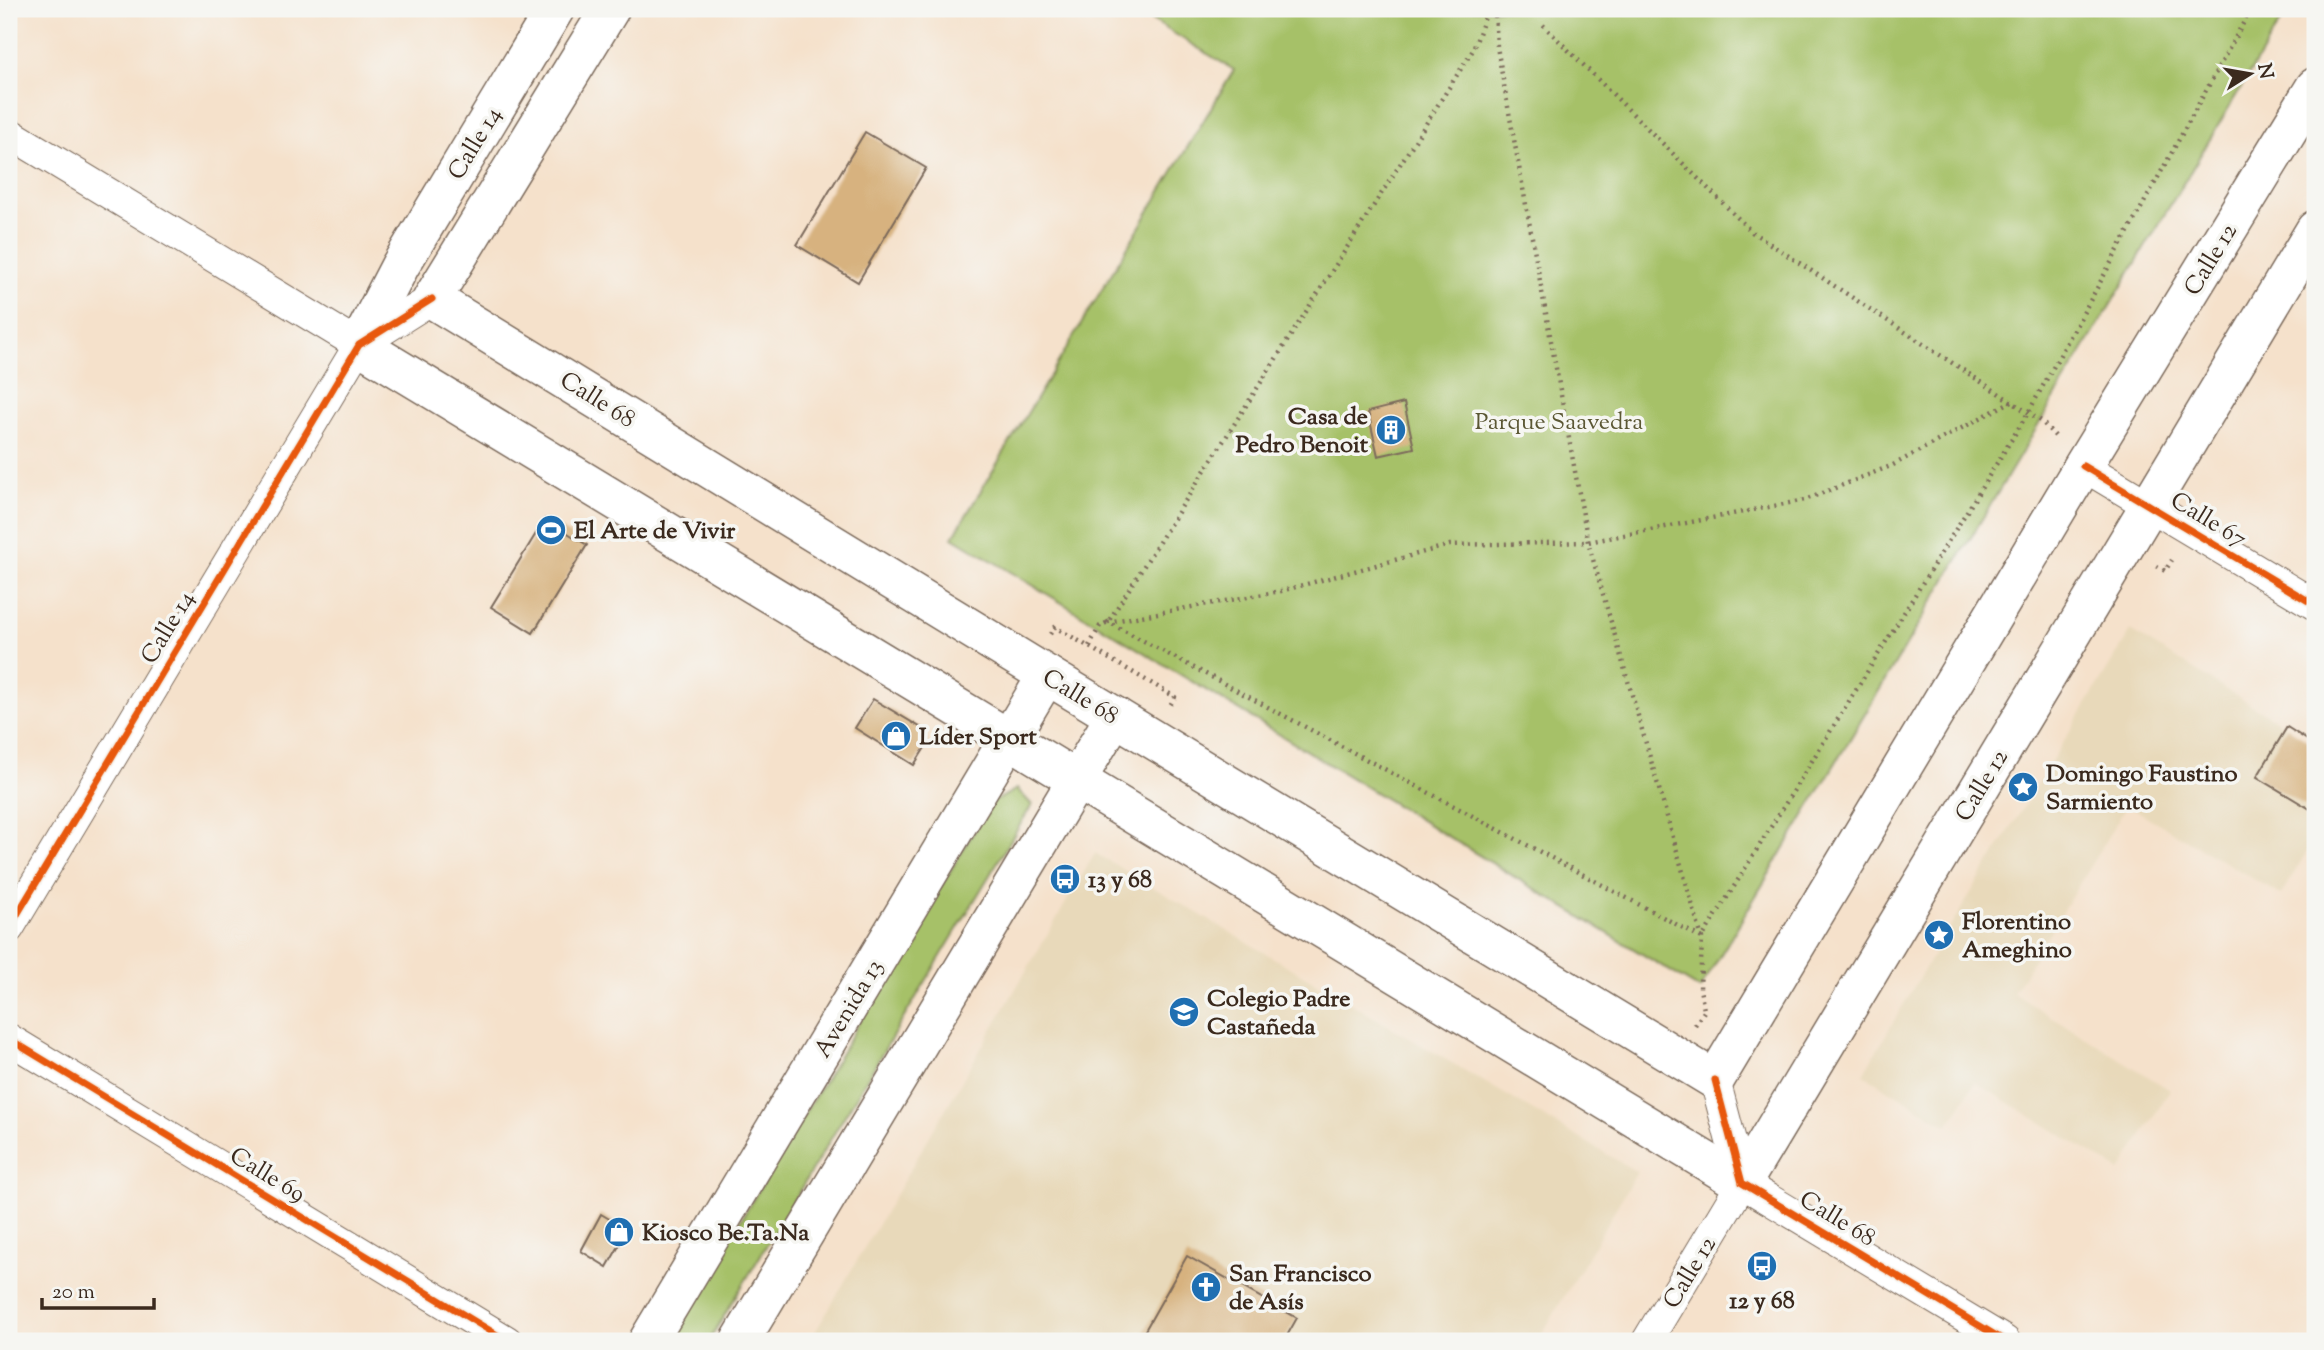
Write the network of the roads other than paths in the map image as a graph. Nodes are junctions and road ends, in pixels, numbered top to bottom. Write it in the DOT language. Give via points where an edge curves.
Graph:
graph roads {
  1 [pos="555,9"];
  2 [pos="610,9"];
  3 [pos="2315,86"];
  4 [pos="9,133"];
  5 [pos="2315,230"];
  6 [pos="432,299"];
  7 [pos="359,345"];
  8 [pos="2083,466"];
  9 [pos="2149,505"];
  10 [pos="2315,605"];
  11 [pos="1047,675"];
  12 [pos="1115,716"];
  13 [pos="1009,738"];
  14 [pos="1077,779"];
  15 [pos="9,928"];
  16 [pos="9,1040"];
  17 [pos="1715,1080"];
  18 [pos="1742,1183"];
  19 [pos="507,1341"];
  20 [pos="648,1341"];
  21 [pos="740,1341"];
  22 [pos="1647,1341"];
  23 [pos="2005,1341"];
  1 -- 7 [label="main road, Calle 14" via="400,267"];
  2 -- 6 [label="main road, Calle 14"];
  3 -- 8 [label="main road, Calle 12"];
  4 -- 7 [label="street, Calle 68"];
  5 -- 9 [label="main road, Calle 12"];
  6 -- 7 [label="street"];
  6 -- 11 [label="main road, Calle 68"];
  7 -- 13 [label="main road, Calle 68"];
  7 -- 15 [label="street, Calle 14"];
  8 -- 9 [label="street, Calle 67"];
  8 -- 17 [label="main road, Calle 12"];
  9 -- 10 [label="street, Calle 67"];
  9 -- 18 [label="main road, Calle 12"];
  11 -- 12 [label="main road, Calle 68"];
  11 -- 13 [label="main road, Avenida 13"];
  12 -- 14 [label="main road"];
  12 -- 17 [label="main road, Calle 68"];
  13 -- 14 [label="main road, Calle 68"];
  13 -- 20 [label="main road, Avenida 13"];
  14 -- 18 [label="main road, Calle 68"];
  14 -- 21 [label="main road"];
  16 -- 19 [label="street, Calle 69"];
  17 -- 18 [label="street"];
  18 -- 22 [label="street, Calle 12"];
  18 -- 23 [label="street, Calle 68"];
}
